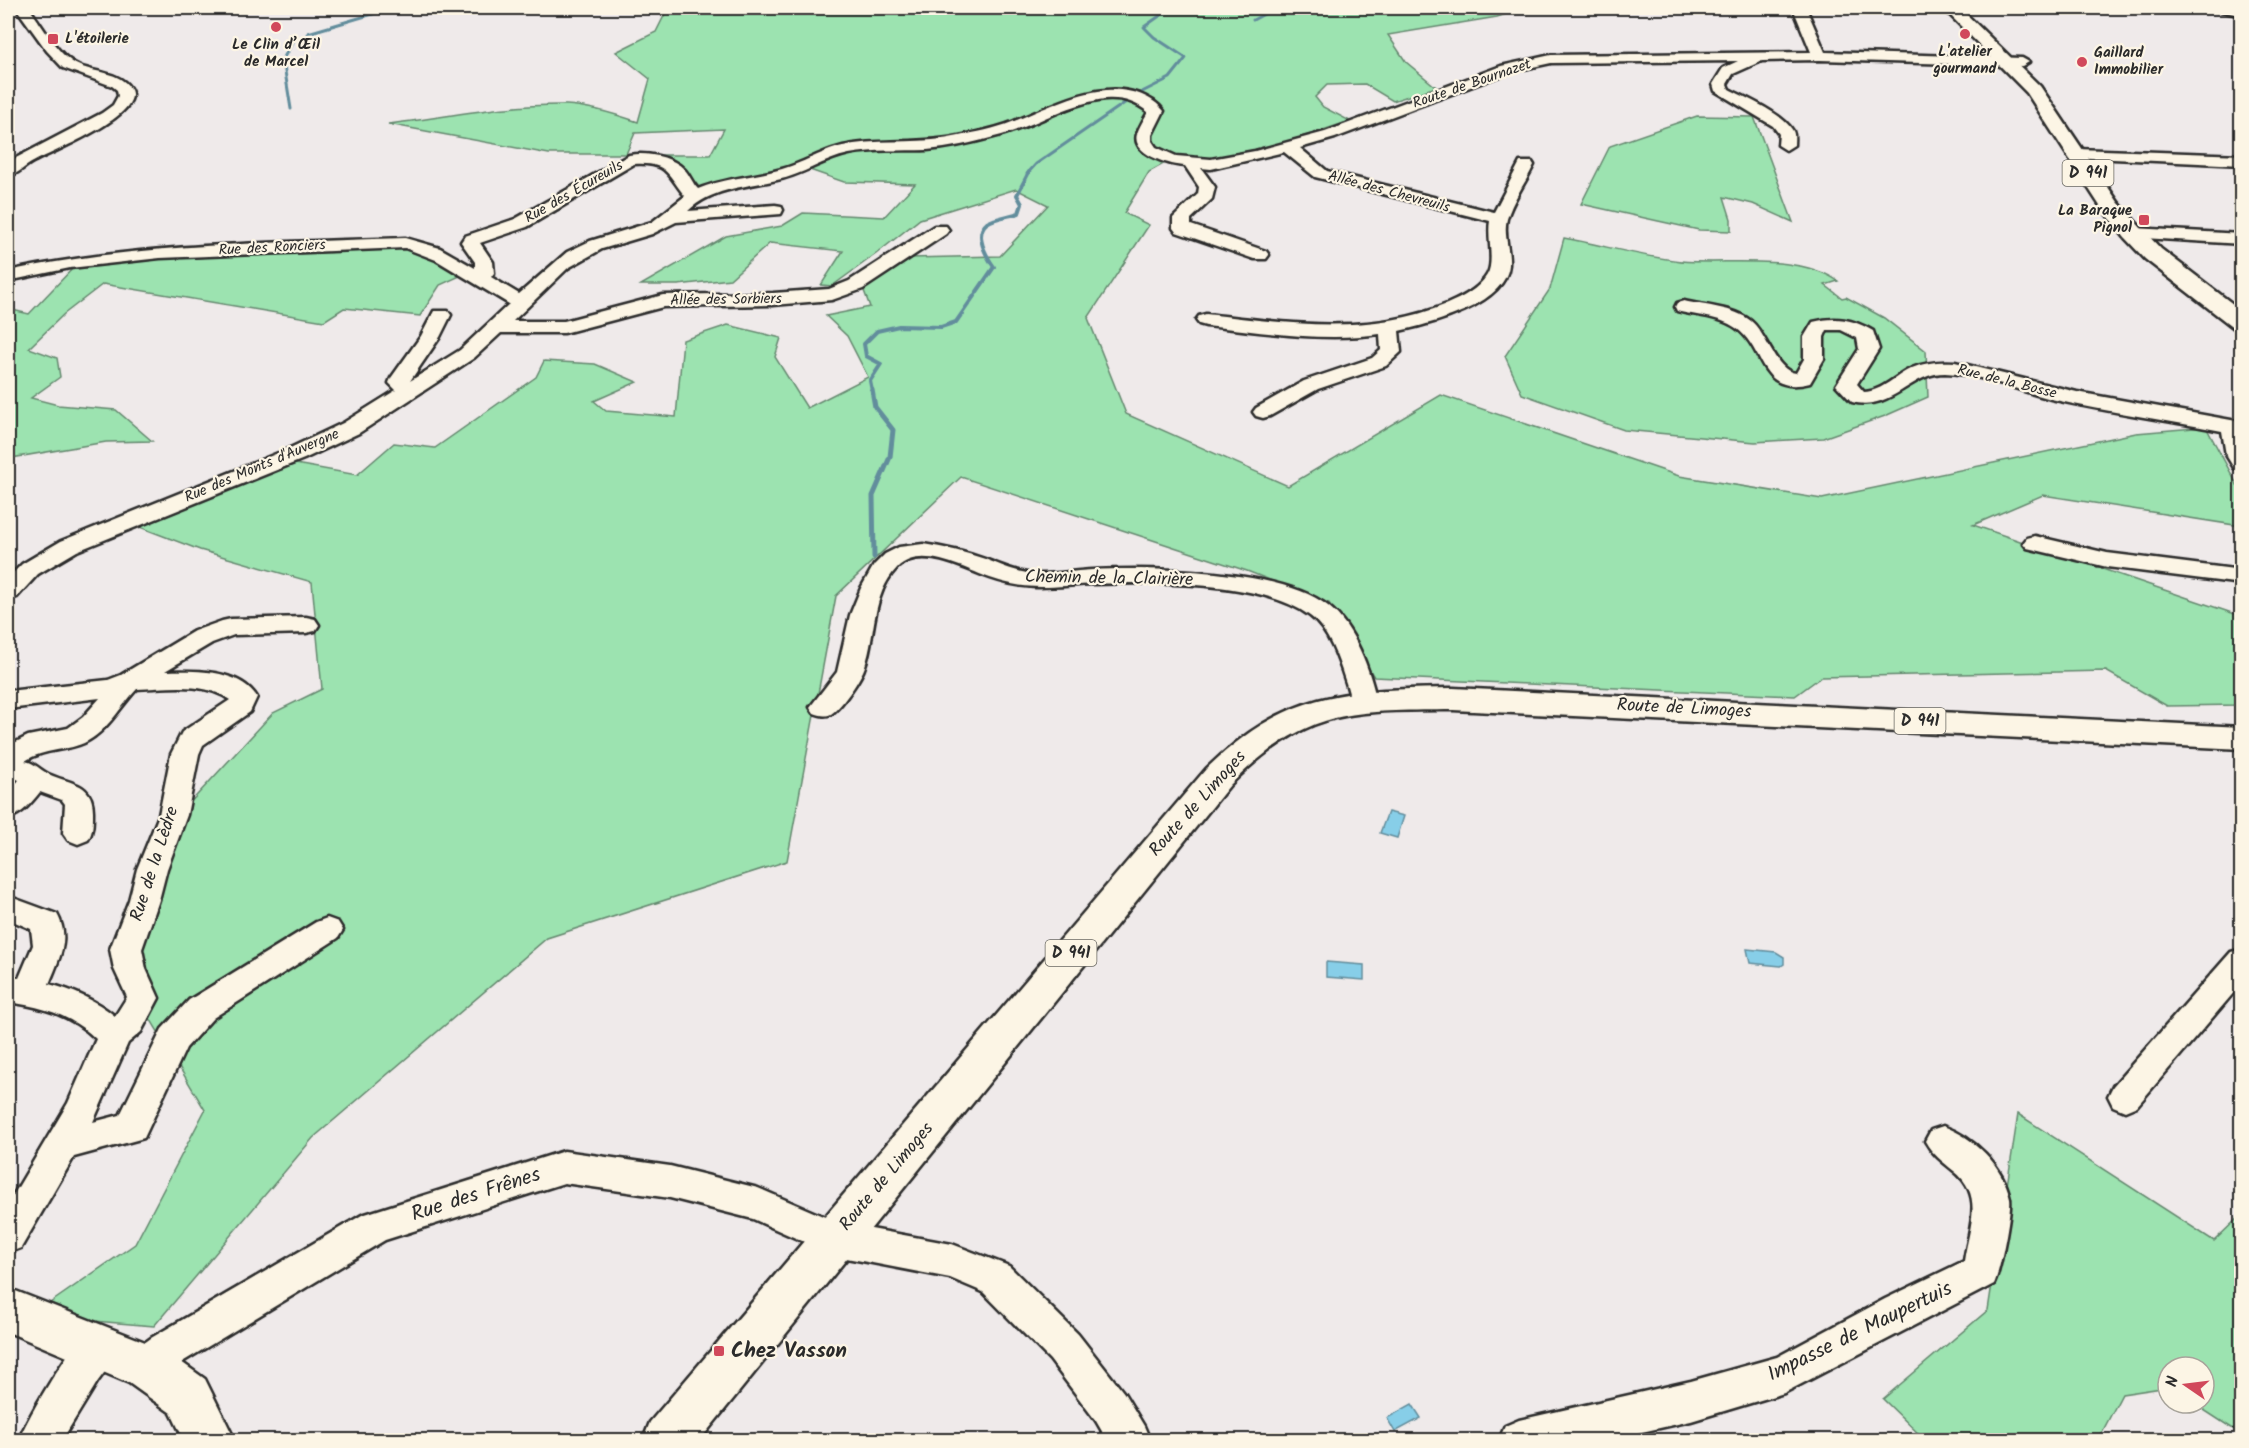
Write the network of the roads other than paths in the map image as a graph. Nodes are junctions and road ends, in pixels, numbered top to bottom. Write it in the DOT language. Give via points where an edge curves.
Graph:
graph roads {
  1 [pos="23,8"];
  2 [pos="1800,8"];
  3 [pos="1951,8"];
  4 [pos="1963,8"];
  5 [pos="2226,8"];
  6 [pos="2241,12"];
  7 [pos="1820,56"];
  8 [pos="1761,57"];
  9 [pos="2015,62"];
  10 [pos="1132,97"];
  11 [pos="1786,145"];
  12 [pos="1288,148"];
  13 [pos="2083,155"];
  14 [pos="2241,160"];
  15 [pos="1193,164"];
  16 [pos="1526,165"];
  17 [pos="8,172"];
  18 [pos="696,196"];
  19 [pos="774,210"];
  20 [pos="672,217"];
  21 [pos="1499,218"];
  22 [pos="940,230"];
  23 [pos="2140,233"];
  24 [pos="2241,239"];
  25 [pos="1260,255"];
  26 [pos="8,276"];
  27 [pos="478,277"];
  28 [pos="524,301"];
  29 [pos="1684,307"];
  30 [pos="2241,309"];
  31 [pos="441,315"];
  32 [pos="1206,320"];
  33 [pos="2241,323"];
  34 [pos="497,327"];
  35 [pos="1389,328"];
  36 [pos="411,391"];
  37 [pos="1263,412"];
  38 [pos="2237,428"];
  39 [pos="2241,463"];
  40 [pos="2035,543"];
  41 [pos="2241,577"];
  42 [pos="8,592"];
  43 [pos="306,625"];
  44 [pos="130,681"];
  45 [pos="8,700"];
  46 [pos="1364,702"];
  47 [pos="823,706"];
  48 [pos="2241,738"];
  49 [pos="8,758"];
  50 [pos="8,765"];
  51 [pos="35,779"];
  52 [pos="8,808"];
  53 [pos="78,833"];
  54 [pos="8,907"];
  55 [pos="327,930"];
  56 [pos="2241,961"];
  57 [pos="18,990"];
  58 [pos="114,1035"];
  59 [pos="2125,1096"];
  60 [pos="1943,1141"];
  61 [pos="64,1144"];
  62 [pos="8,1236"];
  63 [pos="836,1239"];
  64 [pos="8,1310"];
  65 [pos="99,1348"];
  66 [pos="146,1366"];
  67 [pos="39,1440"];
  68 [pos="210,1440"];
  69 [pos="668,1440"];
  70 [pos="1130,1440"];
  71 [pos="1519,1440"];
  1 -- 17 [label="street" via="61,59 75,70 119,84 126,96 124,104 108,117"];
  2 -- 7 [label="street"];
  3 -- 9 [label="main road, D 941"];
  4 -- 9 [label="main road, D 941"];
  5 -- 6 [label="street"];
  7 -- 8 [label="street, Route de Bournazet"];
  7 -- 9 [label="street, Route de Bournazet"];
  8 -- 11 [label="street" via="1728,71 1720,84 1722,91 1732,98 1778,123 1786,133"];
  8 -- 12 [label="street, Route de Bournazet" via="1573,57 1528,63"];
  9 -- 13 [label="main road, D 941"];
  10 -- 15 [label="street, Route de Bournazet" via="1156,111 1144,135 1150,150"];
  10 -- 18 [label="street, Rue des Monts d'Auvergne" via="1085,98 1014,126 949,143 834,152 793,171"];
  12 -- 15 [label="street, Route de Bournazet" via="1223,162"];
  12 -- 21 [label="street, Allée des Chevreuils" via="1300,153 1312,170 1321,174"];
  13 -- 14 [label="street"];
  13 -- 23 [label="main road, D 941" via="2113,210"];
  15 -- 25 [label="street" via="1207,187 1206,195 1182,218 1182,228"];
  16 -- 21 [label="street"];
  18 -- 20 [label="street, Rue des Monts d'Auvergne"];
  18 -- 27 [label="street, Rue des Écureuils" via="688,191 682,175 675,170 654,160 629,160 535,216 509,229 471,240 484,262 485,273"];
  19 -- 20 [label="street"];
  20 -- 28 [label="street, Rue des Monts d'Auvergne" via="658,226 579,251"];
  21 -- 35 [label="street" via="1496,242 1501,260 1491,284 1452,309"];
  22 -- 34 [label="street, Allée des Sorbiers" via="856,285 832,294 663,301 564,327"];
  23 -- 24 [label="street"];
  23 -- 30 [label="main road, D 941"];
  23 -- 33 [label="main road, D 941" via="2153,254"];
  26 -- 27 [label="street, Rue des Ronciers" via="70,263 160,253 369,243 417,245"];
  27 -- 28 [label="street, Rue des Ronciers" via="509,299"];
  28 -- 34 [label="street, Rue des Monts d'Auvergne"];
  29 -- 38 [label="street, Rue de la Bosse" via="1742,324 1758,339 1777,374 1794,381 1803,379 1814,359 1814,338 1820,326 1842,322 1853,327 1866,334 1869,349 1846,385 1859,398 1874,399 1888,394 1906,378 1941,367 2138,411"];
  31 -- 36 [label="street" via="401,378 401,387"];
  32 -- 35 [label="street" via="1314,331"];
  34 -- 36 [label="street, Rue des Monts d'Auvergne" via="467,354"];
  35 -- 37 [label="street" via="1391,352 1379,362 1320,382"];
  36 -- 42 [label="street, Rue des Monts d'Auvergne" via="351,428 296,454 69,546 30,569"];
  38 -- 39 [label="street" via="2237,455"];
  40 -- 41 [label="street" via="2107,560"];
  43 -- 44 [label="street" via="231,627 203,637"];
  44 -- 45 [label="street, Rue de la Lèdre" via="112,688"];
  44 -- 49 [label="street" via="79,734 39,742"];
  44 -- 58 [label="street, Rue de la Lèdre" via="208,680 230,687 244,697 241,706 192,739 185,754 173,815 126,949 143,998 129,1023"];
  46 -- 47 [label="street, Chemin de la Clairière" via="1342,640 1319,611 1290,597 1252,585 1189,579 1100,576 1051,582 1023,580 929,551 907,552 880,572 860,622 852,669"];
  46 -- 48 [label="main road, Route de Limoges / D 941" via="1453,699"];
  46 -- 63 [label="main road, Route de Limoges / D 941" via="1299,717 1245,750 1218,777"];
  50 -- 51 [label="street" via="27,771"];
  51 -- 52 [label="street"];
  51 -- 53 [label="street" via="72,793 79,803"];
  54 -- 57 [label="street" via="46,922 49,945"];
  55 -- 61 [label="street" via="201,1009 174,1039 132,1126"];
  56 -- 59 [label="street"];
  57 -- 58 [label="street" via="60,999 97,1018"];
  58 -- 61 [label="street"];
  60 -- 71 [label="street, Impasse de Maupertuis" via="1980,1171 1992,1199 1981,1272 1784,1374 1691,1401"];
  61 -- 62 [label="street"];
  63 -- 66 [label="street, Rue des Frênes" via="758,1204 670,1182 564,1167 375,1227"];
  63 -- 69 [label="main road, Route de Limoges / D 941"];
  63 -- 70 [label="street, Rue des Frênes" via="952,1262 996,1279 1064,1347"];
  64 -- 65 [label="main road"];
  65 -- 66 [label="main road"];
  65 -- 67 [label="street"];
  66 -- 68 [label="main road" via="188,1396"];
}
